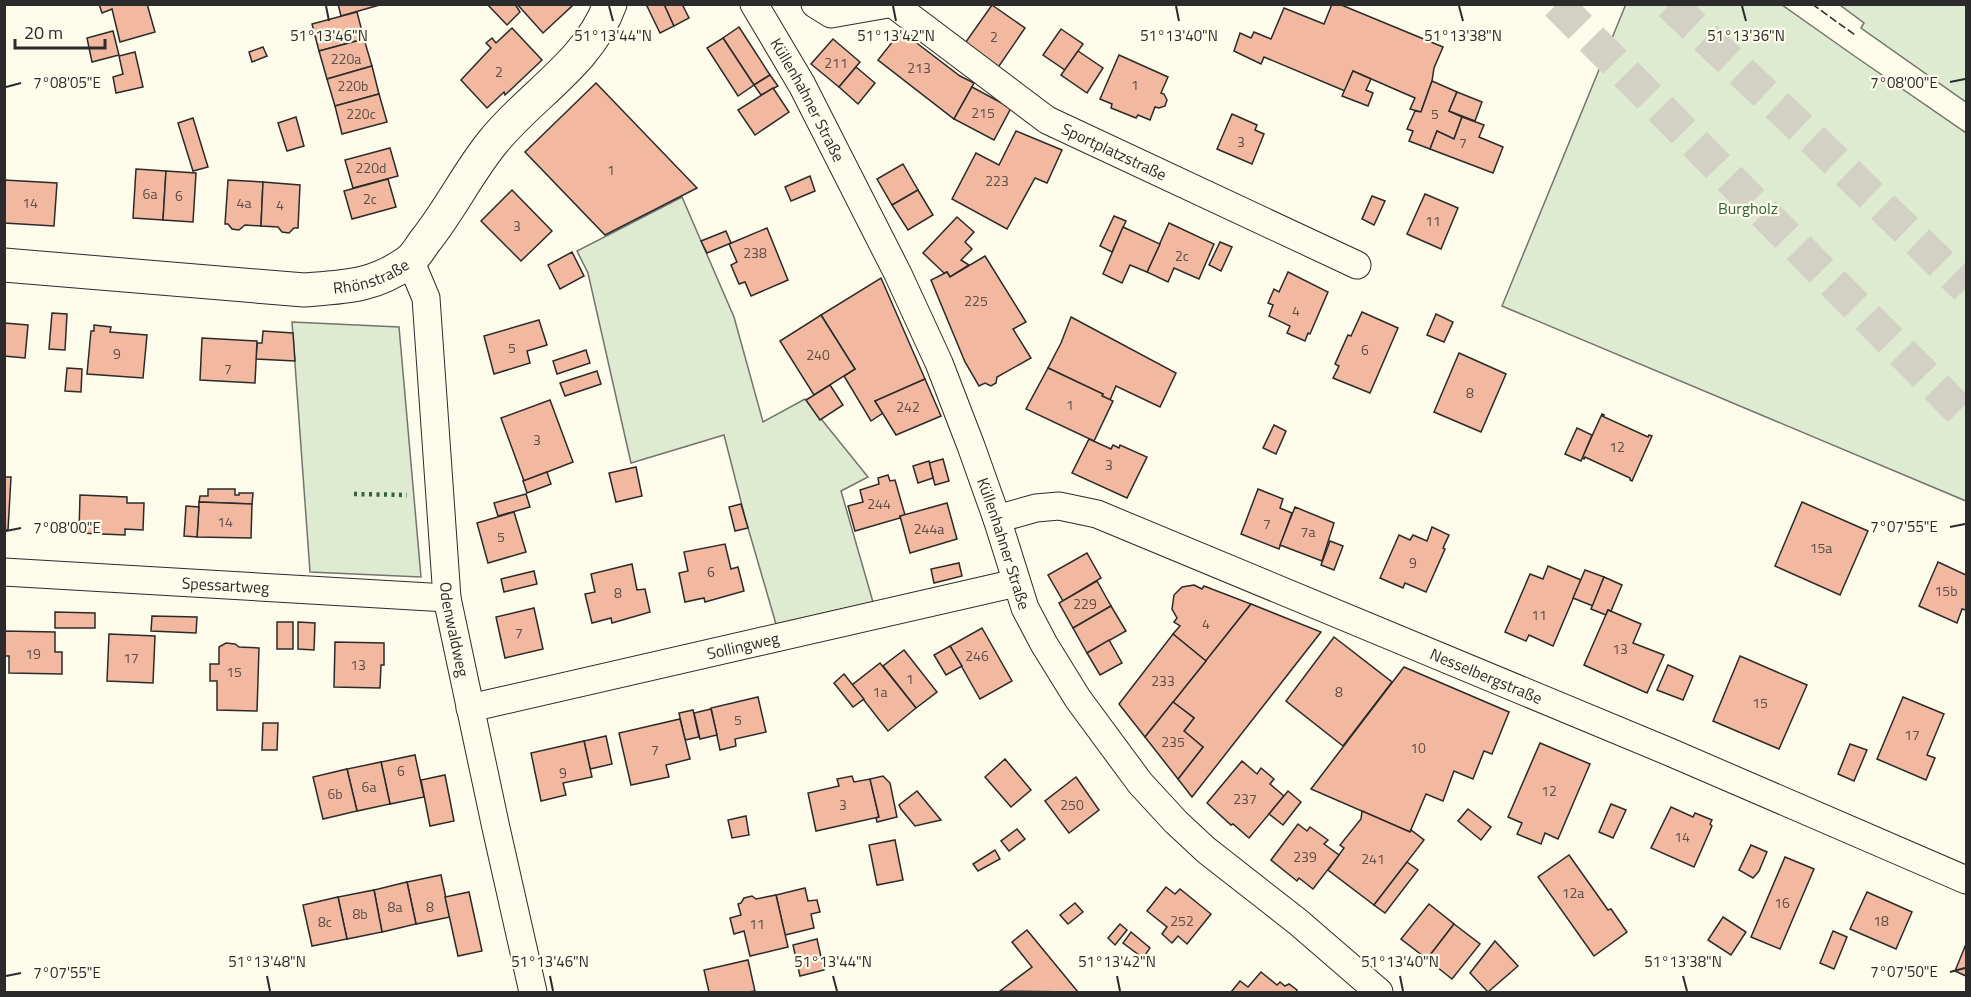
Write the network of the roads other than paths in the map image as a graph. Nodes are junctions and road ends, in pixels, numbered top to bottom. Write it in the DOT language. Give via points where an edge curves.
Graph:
graph roads {
  1 [pos="610,4"];
  2 [pos="754,4"];
  3 [pos="815,4"];
  4 [pos="890,4"];
  5 [pos="410,260"];
  6 [pos="4,265"];
  7 [pos="1357,265"];
  8 [pos="997,519"];
  9 [pos="4,572"];
  10 [pos="1016,583"];
  11 [pos="447,598"];
  12 [pos="470,708"];
  13 [pos="1966,880"];
  14 [pos="532,993"];
  15 [pos="1379,993"];
  1 -- 5 [label="street, Rhönstraße" via="586,47 494,141"];
  2 -- 8 [label="street, Küllenhahner Straße" via="802,85 898,273 939,363"];
  3 -- 4 [label="street, Sportplatzstraße" via="831,14"];
  4 -- 7 [label="street, Sportplatzstraße" via="1047,120"];
  5 -- 6 [label="street, Rhönstraße" via="383,277 350,287 303,290"];
  5 -- 11 [label="street, Odenwaldweg" via="426,298"];
  8 -- 10 [label="street, Küllenhahner Straße"];
  8 -- 13 [label="street, Nesselbergstraße" via="1059,506 1097,514"];
  9 -- 11 [label="street, Spessartweg"];
  10 -- 12 [label="street, Sollingweg"];
  10 -- 15 [label="street, Küllenhahner Straße" via="1039,635 1078,699 1147,791 1206,850 1298,922"];
  11 -- 12 [label="street, Odenwaldweg"];
  12 -- 14 [label="street, Odenwaldweg"];
}
